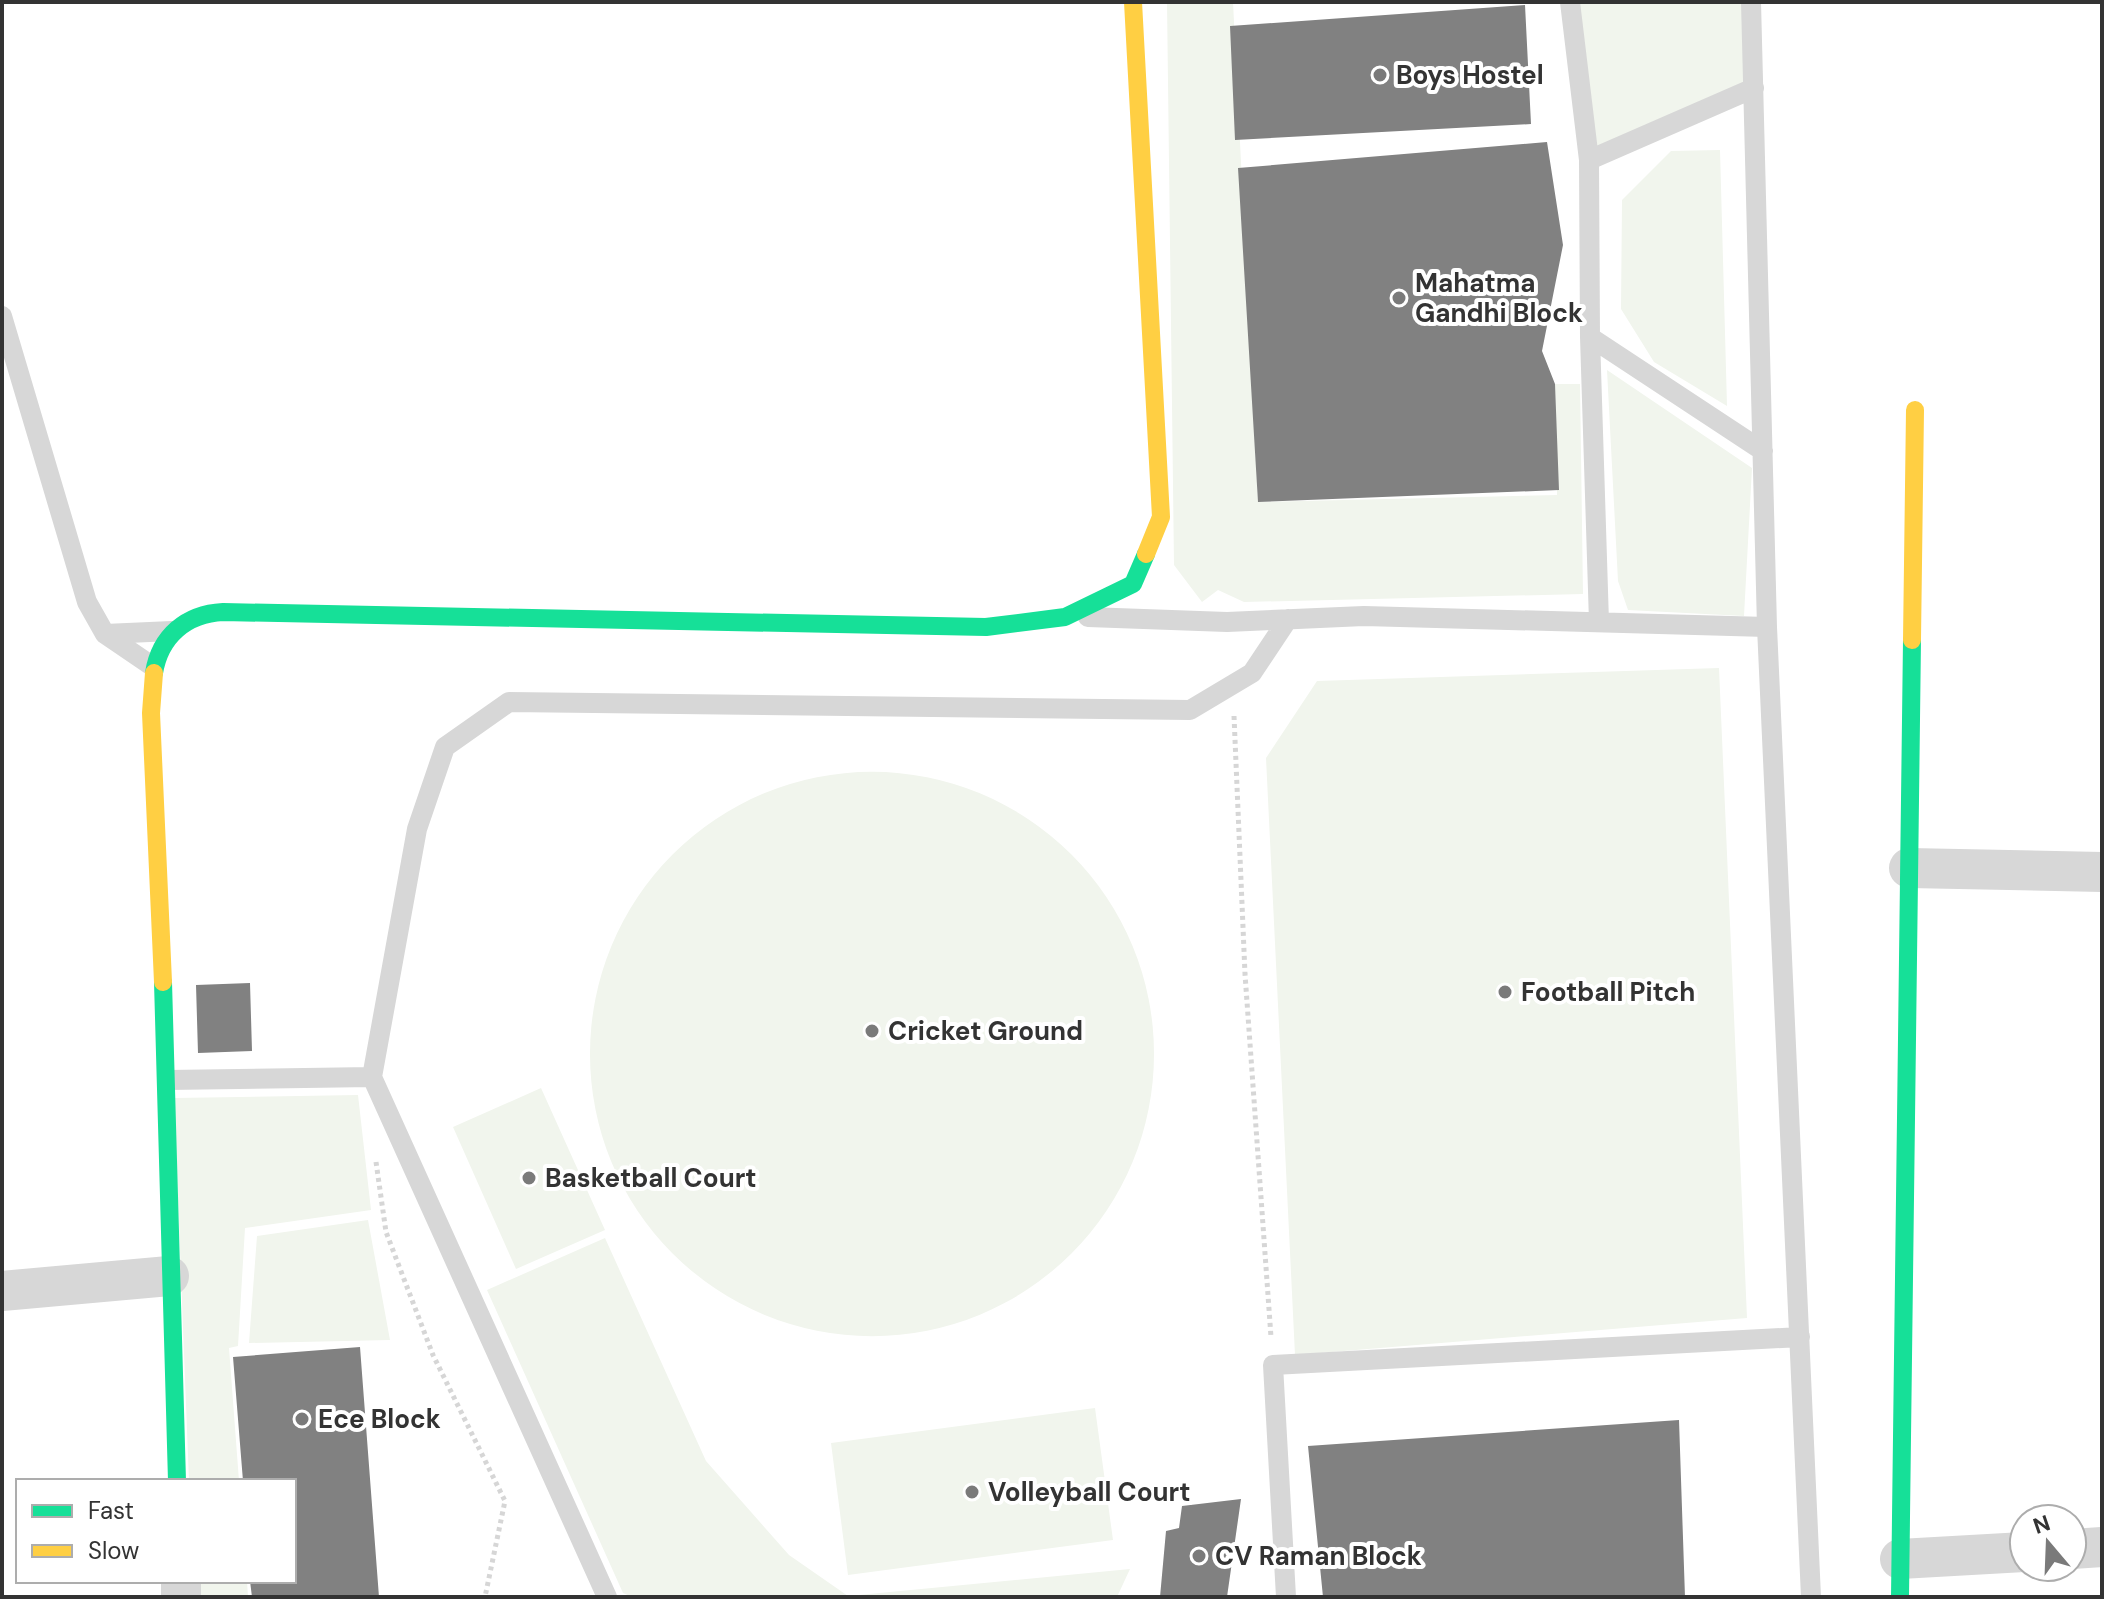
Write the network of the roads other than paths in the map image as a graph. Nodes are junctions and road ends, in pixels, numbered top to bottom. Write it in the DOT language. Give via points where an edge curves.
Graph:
graph roads {
  1 [pos="1133,2"];
  2 [pos="1570,2"];
  3 [pos="1751,2"];
  4 [pos="1754,88"];
  5 [pos="1589,160"];
  6 [pos="2,316"];
  7 [pos="1590,337"];
  8 [pos="1915,410"];
  9 [pos="1763,451"];
  10 [pos="1065,617"];
  11 [pos="1288,619"];
  12 [pos="1599,622"];
  13 [pos="1767,627"];
  14 [pos="172,631"];
  15 [pos="105,634"];
  16 [pos="152,666"];
  17 [pos="1909,868"];
  18 [pos="2102,872"];
  19 [pos="372,1077"];
  20 [pos="168,1080"];
  21 [pos="169,1276"];
  22 [pos="2,1291"];
  23 [pos="1800,1337"];
  24 [pos="177,1479"];
  25 [pos="2008,1555"];
  26 [pos="1900,1578"];
  27 [pos="607,1597"];
  28 [pos="1286,1597"];
  29 [pos="1811,1597"];
  1 -- 10 [label="street" via="1161,517 1133,584"];
  2 -- 5 [label="lane"];
  3 -- 4 [label="lane"];
  4 -- 5 [label="lane"];
  4 -- 9 [label="lane"];
  5 -- 7 [label="lane"];
  6 -- 15 [label="lane" via="87,602"];
  7 -- 9 [label="lane"];
  7 -- 12 [label="lane"];
  8 -- 17 [label="street"];
  9 -- 13 [label="lane"];
  10 -- 11 [label="lane"];
  10 -- 14 [label="street" via="986,627 254,612 205,614"];
  11 -- 12 [label="lane"];
  11 -- 19 [label="lane" via="1252,673 1190,710 509,702 445,747 417,829"];
  12 -- 13 [label="lane"];
  13 -- 23 [label="lane"];
  14 -- 15 [label="lane"];
  14 -- 16 [label="street"];
  15 -- 16 [label="lane"];
  16 -- 20 [label="street"];
  17 -- 18 [label="street"];
  17 -- 26 [label="street"];
  19 -- 20 [label="lane"];
  19 -- 27 [label="lane"];
  20 -- 21 [label="street"];
  21 -- 22 [label="street"];
  21 -- 24 [label="street"];
  23 -- 28 [label="lane" via="1273,1365"];
  23 -- 29 [label="lane"];
  25 -- 26 [label="street"];
}
